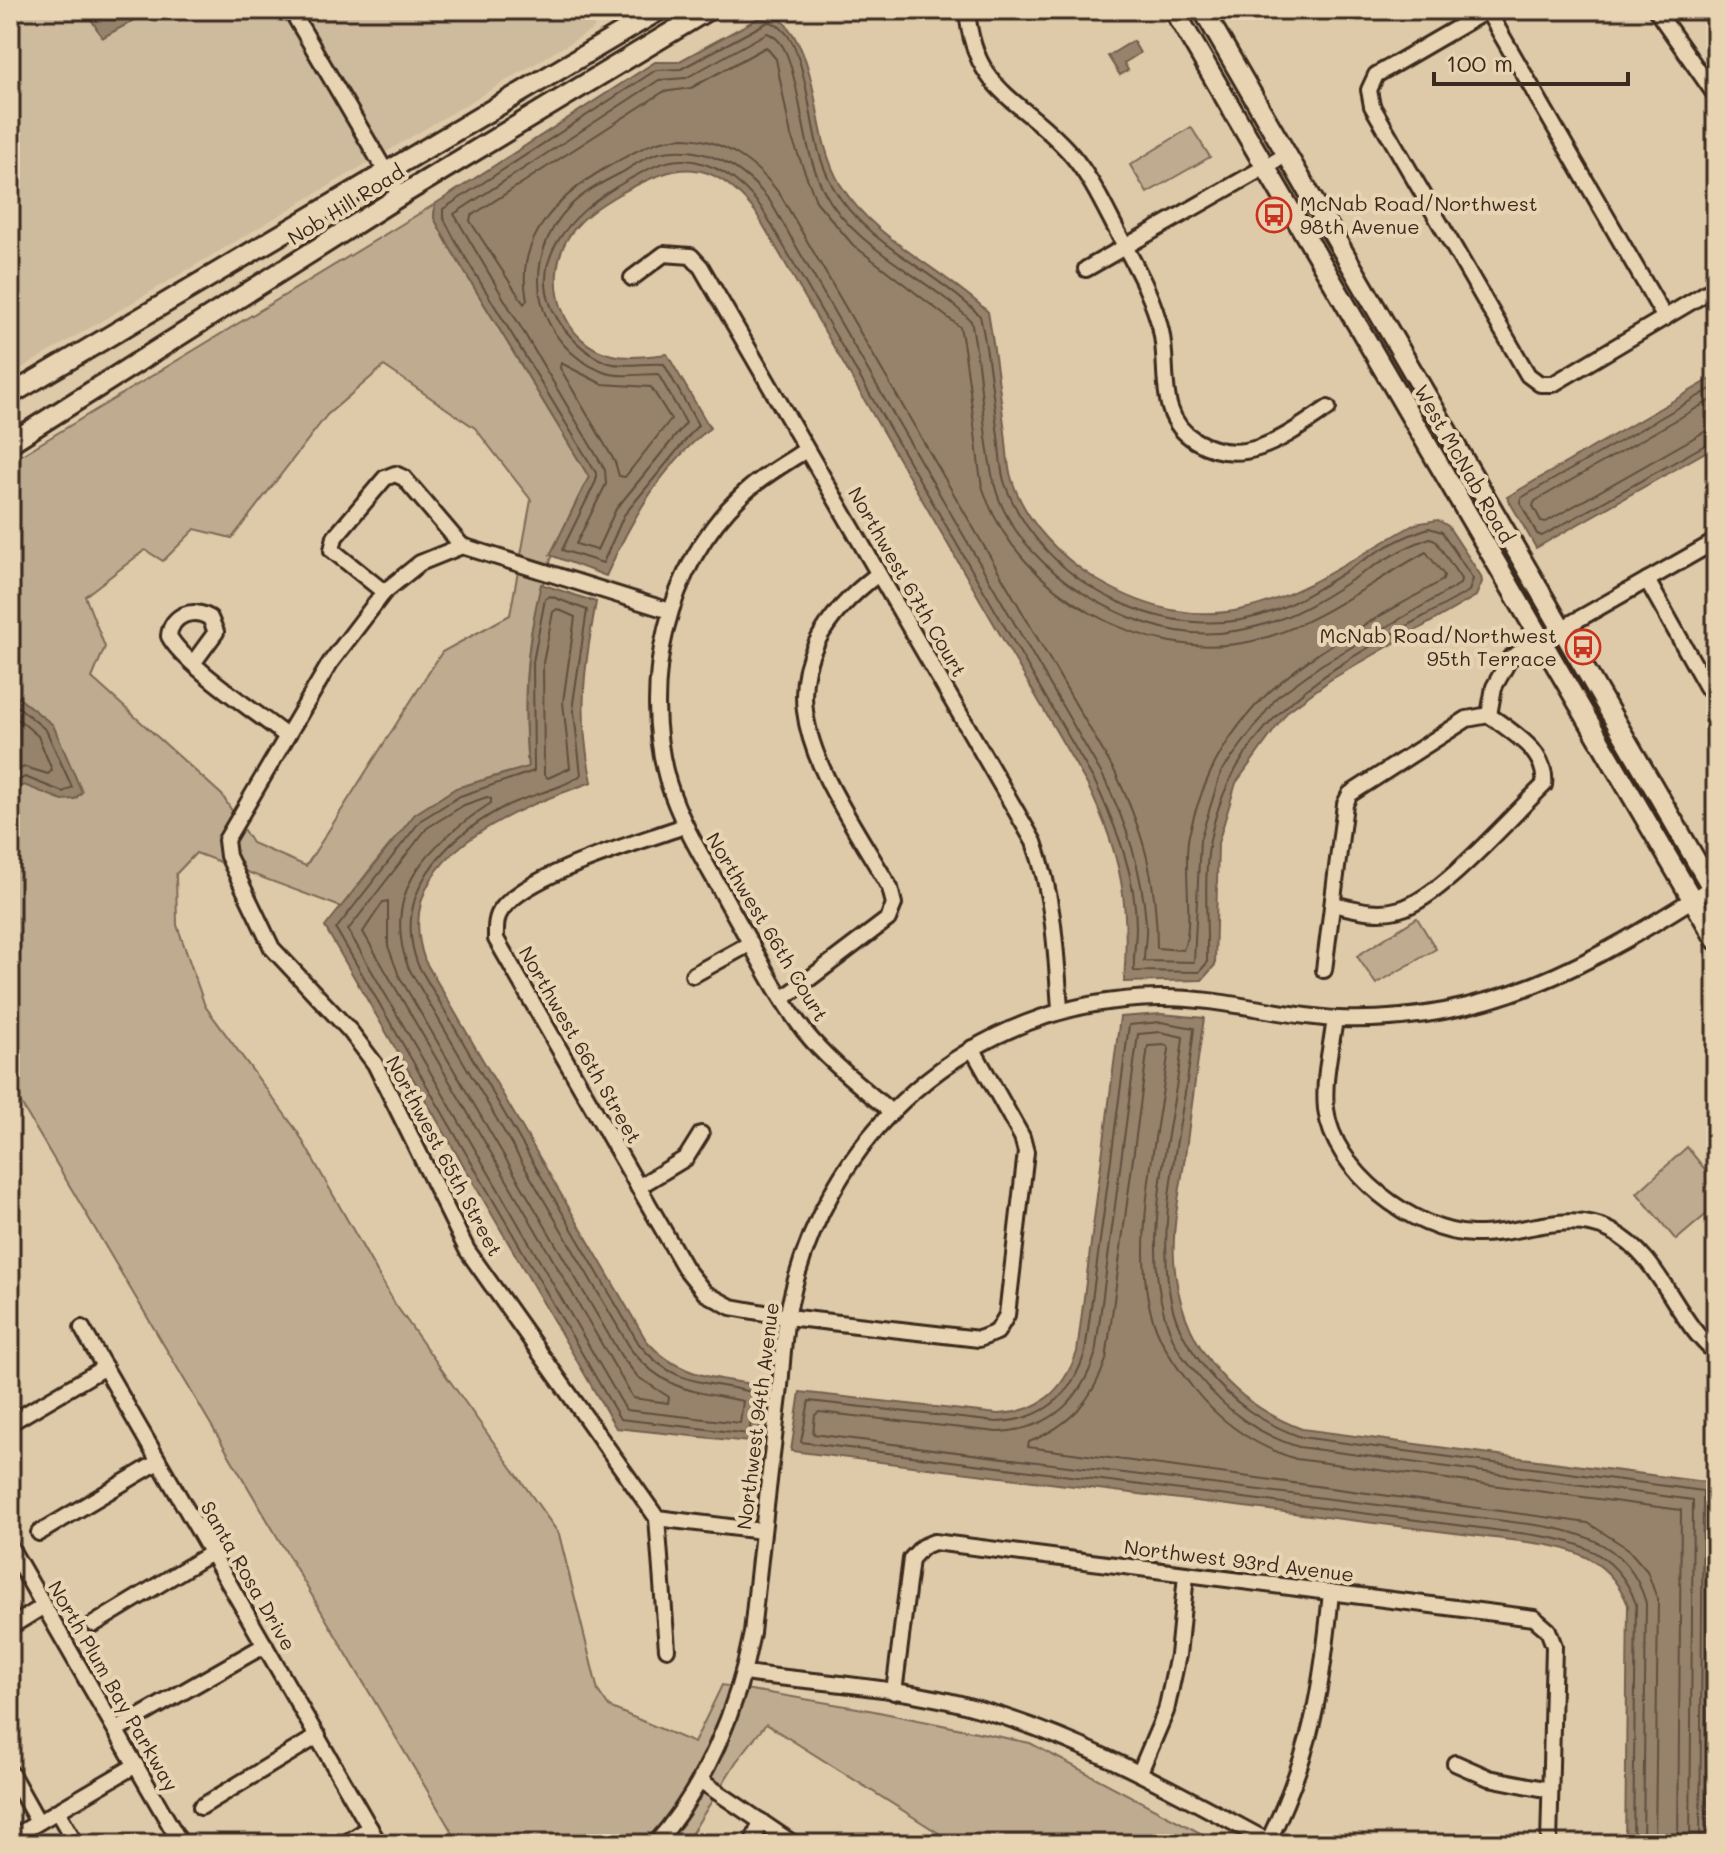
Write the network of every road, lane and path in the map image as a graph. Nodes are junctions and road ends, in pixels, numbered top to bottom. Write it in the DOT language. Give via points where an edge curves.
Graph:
graph roads {
  1 [pos="291,10"];
  2 [pos="660,10"];
  3 [pos="708,10"];
  4 [pos="967,10"];
  5 [pos="1174,10"];
  6 [pos="1203,10"];
  7 [pos="1488,10"];
  8 [pos="1656,10"];
  9 [pos="1716,96"];
  10 [pos="1286,155"];
  11 [pos="1266,167"];
  12 [pos="385,171"];
  13 [pos="400,196"];
  14 [pos="1125,247"];
  15 [pos="1086,269"];
  16 [pos="632,278"];
  17 [pos="1716,287"];
  18 [pos="1665,318"];
  19 [pos="10,395"];
  20 [pos="1328,408"];
  21 [pos="10,443"];
  22 [pos="806,450"];
  23 [pos="1716,541"];
  24 [pos="462,546"];
  25 [pos="878,574"];
  26 [pos="1647,580"];
  27 [pos="384,592"];
  28 [pos="670,611"];
  29 [pos="1562,630"];
  30 [pos="1540,642"];
  31 [pos="194,662"];
  32 [pos="1716,694"];
  33 [pos="1489,715"];
  34 [pos="286,736"];
  35 [pos="684,826"];
  36 [pos="1714,891"];
  37 [pos="1693,900"];
  38 [pos="1333,904"];
  39 [pos="1716,940"];
  40 [pos="751,943"];
  41 [pos="1324,970"];
  42 [pos="693,975"];
  43 [pos="784,998"];
  44 [pos="1060,1009"];
  45 [pos="1335,1019"];
  46 [pos="972,1048"];
  47 [pos="890,1111"];
  48 [pos="701,1134"];
  49 [pos="638,1187"];
  50 [pos="787,1317"];
  51 [pos="82,1328"];
  52 [pos="1716,1353"];
  53 [pos="105,1367"];
  54 [pos="10,1423"];
  55 [pos="158,1462"];
  56 [pos="657,1518"];
  57 [pos="762,1531"];
  58 [pos="39,1533"];
  59 [pos="10,1547"];
  60 [pos="211,1553"];
  61 [pos="1186,1575"];
  62 [pos="1331,1592"];
  63 [pos="44,1606"];
  64 [pos="94,1624"];
  65 [pos="10,1627"];
  66 [pos="265,1645"];
  67 [pos="667,1649"];
  68 [pos="744,1673"];
  69 [pos="894,1692"];
  70 [pos="116,1730"];
  71 [pos="318,1736"];
  72 [pos="1455,1763"];
  73 [pos="136,1765"];
  74 [pos="10,1772"];
  75 [pos="1140,1772"];
  76 [pos="701,1781"];
  77 [pos="1550,1790"];
  78 [pos="201,1807"];
  79 [pos="57,1811"];
  80 [pos="761,1821"];
  81 [pos="38,1822"];
  82 [pos="370,1828"];
  83 [pos="10,1839"];
  84 [pos="1271,1843"];
  85 [pos="76,1844"];
  86 [pos="181,1844"];
  87 [pos="344,1844"];
  88 [pos="379,1844"];
  89 [pos="655,1844"];
  90 [pos="752,1844"];
  91 [pos="794,1844"];
  92 [pos="1549,1844"];
  1 -- 12 [label="street"];
  2 -- 12 [label="main road, Nob Hill Road"];
  3 -- 13 [label="main road, Nob Hill Road"];
  4 -- 14 [label="street" via="974,49 985,71 1000,92 1078,163"];
  5 -- 11 [label="main road, West McNab Road"];
  6 -- 10 [label="main road, West McNab Road"];
  7 -- 18 [label="street"];
  7 -- 18 [label="street" via="1376,75 1369,90 1372,106 1528,375 1540,384 1553,384"];
  8 -- 9 [label="street"];
  10 -- 11 [label="street"];
  10 -- 29 [label="main road, West McNab Road"];
  11 -- 14 [label="street"];
  11 -- 30 [label="main road, West McNab Road"];
  12 -- 13 [label="street"];
  12 -- 19 [label="main road, Nob Hill Road"];
  13 -- 21 [label="main road, Nob Hill Road"];
  14 -- 15 [label="street"];
  14 -- 20 [label="street" via="1162,333 1164,390 1174,417 1192,439 1216,452 1239,454 1272,443"];
  16 -- 22 [label="street, Northwest 67th Court" via="664,254 691,256"];
  17 -- 18 [label="street"];
  22 -- 25 [label="street, Northwest 67th Court"];
  22 -- 28 [label="street, Northwest 66th Court" via="740,497 689,568"];
  23 -- 26 [label="street"];
  24 -- 27 [label="street" via="420,563"];
  24 -- 27 [label="street" via="404,478 385,478 335,537 332,550"];
  24 -- 28 [label="street"];
  25 -- 43 [label="street" via="851,595 817,638 806,668 803,701 809,741 894,904 888,919"];
  25 -- 44 [label="street, Northwest 67th Court" via="1034,842 1052,906"];
  26 -- 29 [label="street"];
  26 -- 32 [label="street" via="1707,687"];
  27 -- 34 [label="street" via="330,663"];
  28 -- 35 [label="street, Northwest 66th Court" via="656,690 658,733"];
  29 -- 30 [label="street"];
  29 -- 36 [label="main road, West McNab Road"];
  30 -- 33 [label="street" via="1510,658 1501,670"];
  30 -- 37 [label="main road, West McNab Road"];
  31 -- 34 [label="street"];
  33 -- 38 [label="street" via="1467,719 1350,794"];
  33 -- 38 [label="street" via="1541,759 1544,785 1413,905 1374,913"];
  34 -- 56 [label="street, Northwest 65th Street" via="226,840 258,924 289,969 375,1064 467,1250"];
  35 -- 40 [label="street, Northwest 66th Court"];
  35 -- 49 [label="street, Northwest 66th Street" via="539,882 500,910 496,921 496,939"];
  36 -- 37 [label="street, Northwest 94th Avenue"];
  37 -- 39 [label="main road, West McNab Road"];
  37 -- 45 [label="street, Northwest 94th Avenue" via="1574,968 1511,996 1402,1019"];
  38 -- 41 [label="street"];
  40 -- 42 [label="street"];
  40 -- 43 [label="street, Northwest 66th Court"];
  43 -- 47 [label="street, Northwest 66th Court" via="804,1031"];
  44 -- 45 [label="street, Northwest 94th Avenue" via="1163,998"];
  44 -- 46 [label="street, Northwest 94th Avenue"];
  45 -- 52 [label="street" via="1326,1111 1336,1139 1378,1194 1409,1215 1473,1234 1560,1222 1608,1230 1632,1243 1652,1265 1697,1337"];
  46 -- 47 [label="street, Northwest 94th Avenue"];
  46 -- 50 [label="street, Northwest 66th Street" via="1026,1152 1007,1315 997,1332 979,1339"];
  47 -- 50 [label="street, Northwest 94th Avenue" via="836,1187"];
  48 -- 49 [label="street" via="686,1158"];
  49 -- 50 [label="street, Northwest 66th Street" via="705,1293 731,1307"];
  50 -- 57 [label="street, Northwest 94th Avenue"];
  51 -- 53 [label="street, Santa Rosa Drive"];
  53 -- 54 [label="street"];
  53 -- 55 [label="street, Santa Rosa Drive"];
  55 -- 58 [label="street"];
  55 -- 60 [label="street, Santa Rosa Drive"];
  56 -- 57 [label="street"];
  56 -- 67 [label="street"];
  57 -- 68 [label="street, Northwest 94th Avenue"];
  59 -- 63 [label="street, North Plum Bay Parkway"];
  60 -- 64 [label="street"];
  60 -- 66 [label="street, Santa Rosa Drive"];
  61 -- 62 [label="street, Northwest 93rd Avenue"];
  61 -- 69 [label="street, Northwest 93rd Avenue" via="934,1542 911,1559"];
  61 -- 75 [label="street" via="1166,1711"];
  62 -- 77 [label="street, Northwest 93rd Avenue" via="1534,1618 1548,1630 1554,1646"];
  62 -- 84 [label="street" via="1312,1735"];
  63 -- 65 [label="street"];
  63 -- 70 [label="street, North Plum Bay Parkway"];
  66 -- 70 [label="street"];
  66 -- 71 [label="street, Santa Rosa Drive"];
  68 -- 69 [label="street"];
  68 -- 76 [label="street, Northwest 94th Avenue"];
  69 -- 75 [label="street" via="979,1709"];
  70 -- 73 [label="street, North Plum Bay Parkway"];
  71 -- 78 [label="street"];
  71 -- 82 [label="street, Santa Rosa Drive"];
  72 -- 77 [label="street" via="1489,1778"];
  73 -- 79 [label="street"];
  73 -- 86 [label="street, North Plum Bay Parkway"];
  74 -- 81 [label="street"];
  75 -- 84 [label="street"];
  76 -- 80 [label="street"];
  76 -- 89 [label="street, Northwest 94th Avenue"];
  77 -- 92 [label="street"];
  79 -- 81 [label="street"];
  79 -- 85 [label="street"];
  80 -- 90 [label="street"];
  80 -- 91 [label="street"];
  81 -- 83 [label="street"];
  82 -- 87 [label="street"];
  82 -- 88 [label="street, Santa Rosa Drive"];
}
